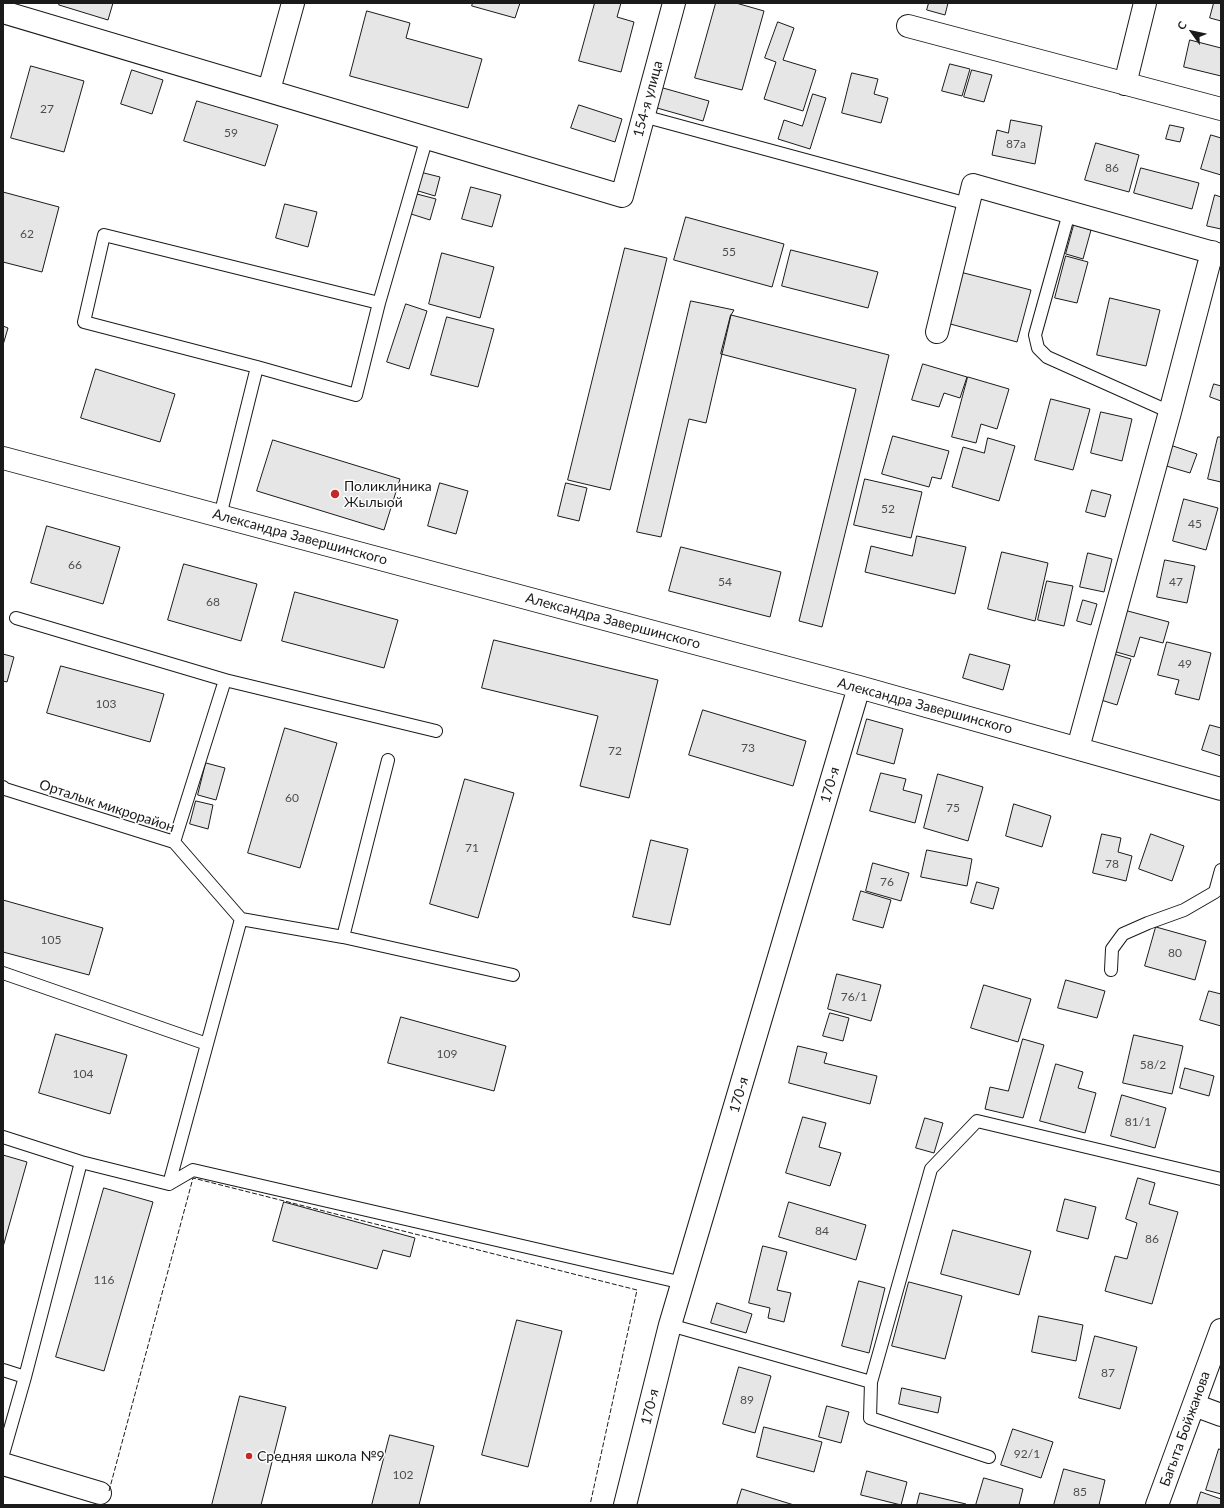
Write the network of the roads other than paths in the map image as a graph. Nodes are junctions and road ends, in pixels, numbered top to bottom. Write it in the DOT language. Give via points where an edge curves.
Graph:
graph roads {
  1 [pos="293,3"];
  2 [pos="674,3"];
  3 [pos="1145,3"];
  4 [pos="3,12"];
  5 [pos="908,26"];
  6 [pos="1125,84"];
  7 [pos="269,90"];
  8 [pos="1221,109"];
  9 [pos="643,116"];
  10 [pos="427,137"];
  11 [pos="968,204"];
  12 [pos="1069,213"];
  13 [pos="1216,253"];
  14 [pos="380,303"];
  15 [pos="937,332"];
  16 [pos="257,368"];
  17 [pos="1170,412"];
  18 [pos="3,458"];
  19 [pos="220,516"];
  20 [pos="16,618"];
  21 [pos="225,680"];
  22 [pos="859,687"];
  23 [pos="436,731"];
  24 [pos="1078,748"];
  25 [pos="388,760"];
  26 [pos="3,787"];
  27 [pos="1221,789"];
  28 [pos="174,842"];
  29 [pos="1221,870"];
  30 [pos="241,919"];
  31 [pos="343,937"];
  32 [pos="1111,970"];
  33 [pos="3,973"];
  34 [pos="513,975"];
  35 [pos="207,1044"];
  36 [pos="3,1137"];
  37 [pos="81,1162"];
  38 [pos="1221,1179"];
  39 [pos="169,1184"];
  40 [pos="684,1283"];
  41 [pos="670,1325"];
  42 [pos="1221,1330"];
  43 [pos="3,1370"];
  44 [pos="25,1377"];
  45 [pos="871,1382"];
  46 [pos="1194,1405"];
  47 [pos="1221,1415"];
  48 [pos="3,1454"];
  49 [pos="989,1458"];
  50 [pos="3,1464"];
  51 [pos="100,1493"];
  52 [pos="625,1505"];
  53 [pos="1157,1505"];
  1 -- 7 [label="street"];
  2 -- 9 [label="street, 154-я улица"];
  3 -- 6 [label="street"];
  4 -- 7 [label="street"];
  5 -- 6 [label="street"];
  6 -- 8 [label="street"];
  7 -- 10 [label="street"];
  9 -- 10 [label="street, 154-я улица" via="622,196"];
  9 -- 11 [label="lane"];
  10 -- 14 [label="lane"];
  11 -- 12 [label="street" via="973,185"];
  11 -- 15 [label="street"];
  12 -- 13 [label="street"];
  12 -- 17 [label="lane" via="1035,335 1038,348 1047,357"];
  13 -- 17 [label="street"];
  14 -- 16 [label="lane" via="356,395"];
  14 -- 16 [label="lane" via="104,235 84,322"];
  16 -- 19 [label="lane"];
  17 -- 24 [label="street"];
  18 -- 19 [label="street, Александра Завершинского"];
  19 -- 22 [label="street, Александра Завершинского"];
  20 -- 21 [label="lane"];
  21 -- 23 [label="lane"];
  21 -- 28 [label="lane"];
  22 -- 24 [label="street, Александра Завершинского"];
  22 -- 40 [label="street, 170-я"];
  24 -- 27 [label="street, Александра Завершинского"];
  25 -- 31 [label="lane"];
  26 -- 28 [label="lane, Орталык микрорайон"];
  28 -- 30 [label="lane, Орталык микрорайон"];
  29 -- 32 [label="lane" via="1215,892 1184,910 1123,934 1112,949"];
  30 -- 31 [label="lane"];
  30 -- 35 [label="lane"];
  31 -- 34 [label="lane"];
  33 -- 35 [label="lane"];
  35 -- 39 [label="lane"];
  36 -- 37 [label="lane"];
  37 -- 39 [label="lane"];
  37 -- 44 [label="lane"];
  38 -- 45 [label="lane" via="976,1121 931,1169"];
  39 -- 40 [label="lane" via="194,1170"];
  40 -- 41 [label="street, 170-я"];
  41 -- 45 [label="lane"];
  41 -- 52 [label="street, 170-я"];
  42 -- 46 [label="street, Багыта Бойжанова"];
  43 -- 44 [label="lane"];
  44 -- 48 [label="lane"];
  45 -- 49 [label="lane" via="870,1418"];
  46 -- 47 [label="street"];
  46 -- 53 [label="street, Багыта Бойжанова"];
  50 -- 51 [label="street"];
}
